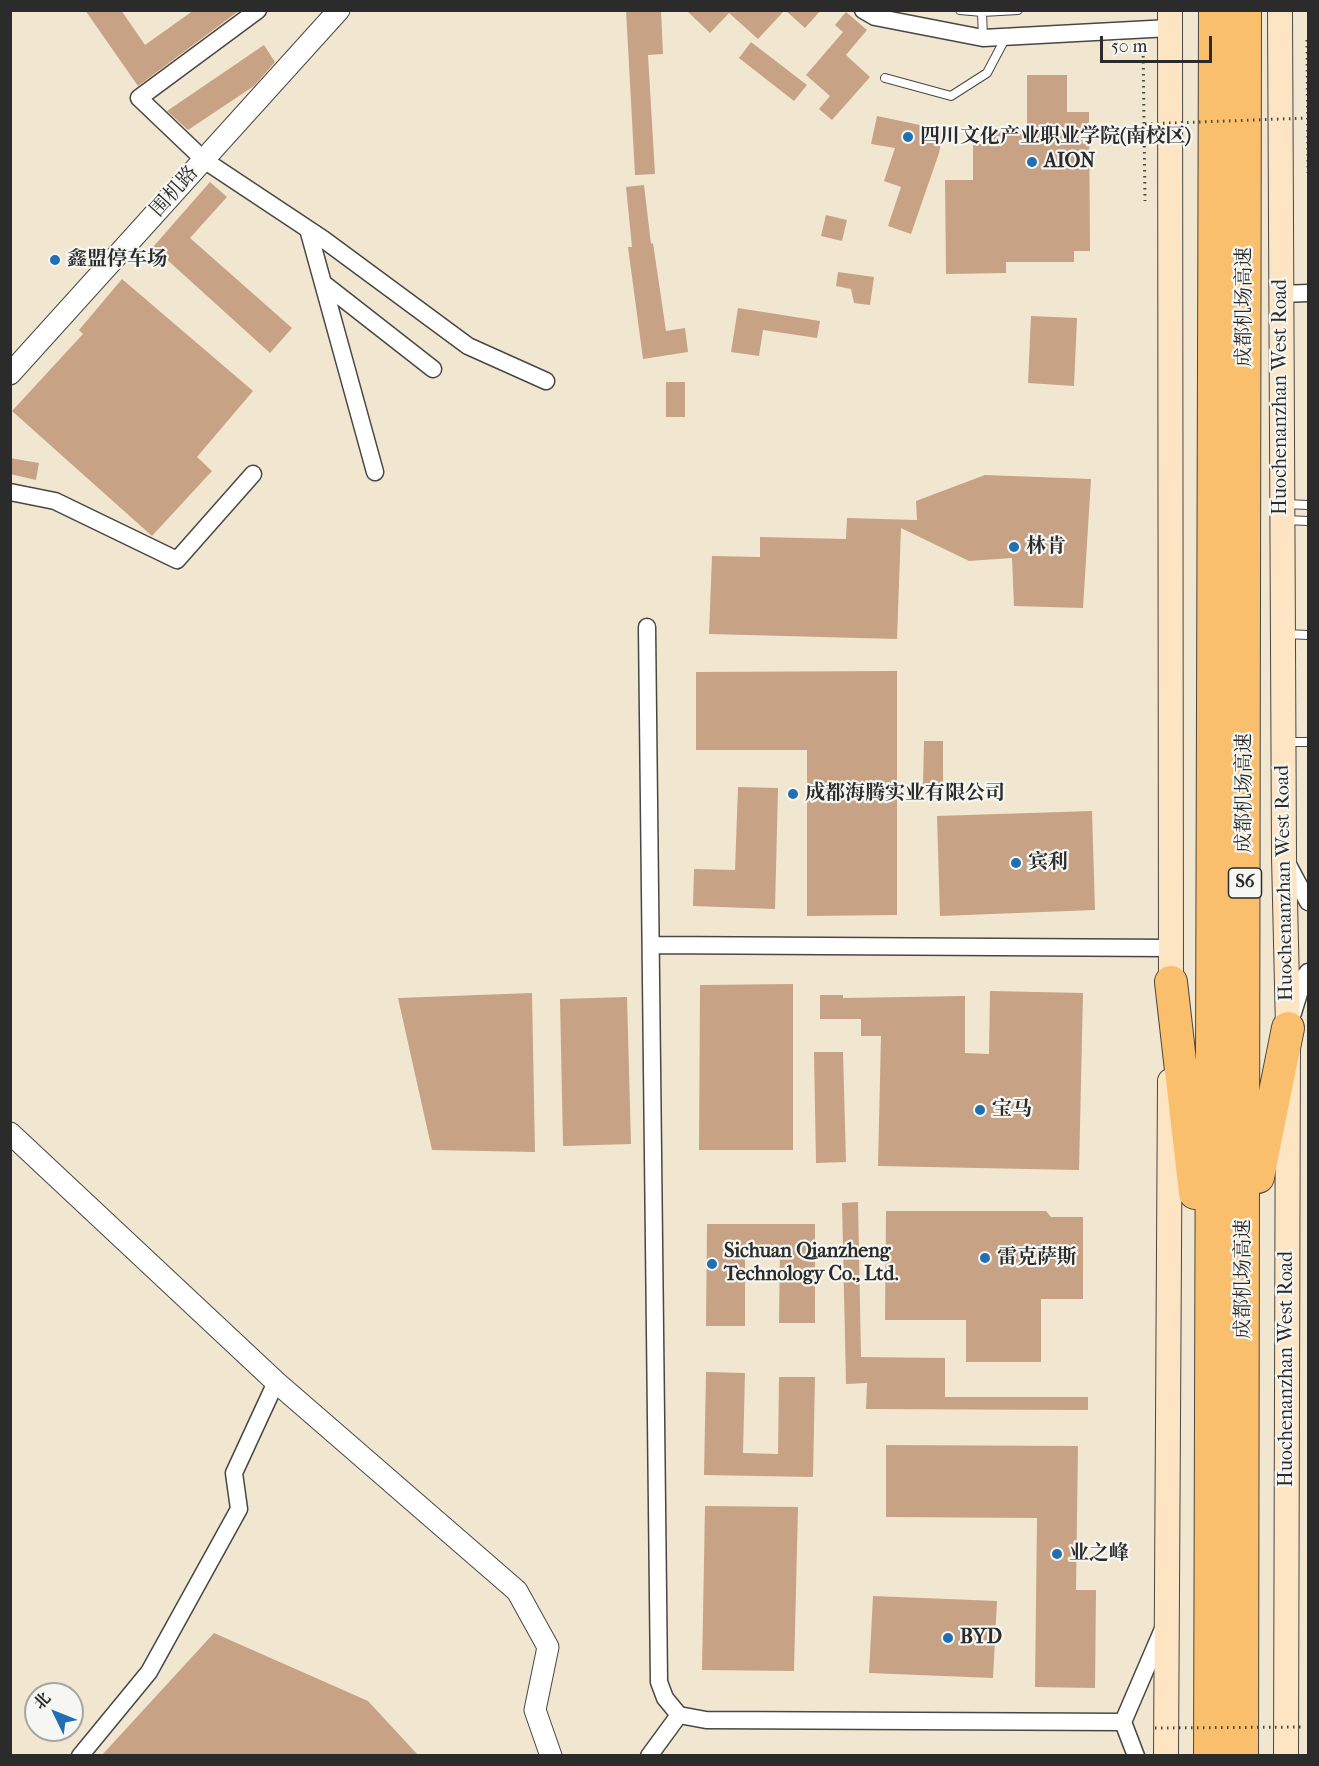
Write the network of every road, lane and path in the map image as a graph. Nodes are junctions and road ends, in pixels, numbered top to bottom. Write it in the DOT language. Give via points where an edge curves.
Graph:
graph roads {
  1 [pos="258,10"];
  2 [pos="339,10"];
  3 [pos="863,10"];
  4 [pos="960,10"];
  5 [pos="1018,10"];
  6 [pos="1215,10"];
  7 [pos="1245,10"];
  8 [pos="1280,10"];
  9 [pos="982,12"];
  10 [pos="1170,19"];
  11 [pos="1006,37"];
  12 [pos="983,38"];
  13 [pos="1306,40"];
  14 [pos="1144,68"];
  15 [pos="885,78"];
  16 [pos="1308,118"];
  17 [pos="1145,124"];
  18 [pos="204,160"];
  19 [pos="1308,172"];
  20 [pos="1145,201"];
  21 [pos="308,229"];
  22 [pos="323,283"];
  23 [pos="1308,292"];
  24 [pos="1281,294"];
  25 [pos="433,369"];
  26 [pos="10,374"];
  27 [pos="546,381"];
  28 [pos="375,472"];
  29 [pos="253,474"];
  30 [pos="10,492"];
  31 [pos="1308,505"];
  32 [pos="1282,512"];
  33 [pos="1308,521"];
  34 [pos="647,627"];
  35 [pos="1283,634"];
  36 [pos="1308,635"];
  37 [pos="1283,742"];
  38 [pos="1308,742"];
  39 [pos="1284,857"];
  40 [pos="1308,902"];
  41 [pos="651,945"];
  42 [pos="1171,948"];
  43 [pos="1308,972"];
  44 [pos="1171,982"];
  45 [pos="1288,1028"];
  46 [pos="10,1133"];
  47 [pos="1244,1245"];
  48 [pos="1211,1342"];
  49 [pos="276,1382"];
  50 [pos="1167,1620"];
  51 [pos="679,1714"];
  52 [pos="1123,1722"];
  53 [pos="1305,1727"];
  54 [pos="1155,1728"];
  55 [pos="80,1755"];
  56 [pos="551,1755"];
  57 [pos="648,1755"];
  58 [pos="1136,1755"];
  59 [pos="1166,1755"];
  60 [pos="1210,1755"];
  61 [pos="1242,1755"];
  62 [pos="1286,1755"];
  1 -- 18 [label="street" via="139,98"];
  2 -- 18 [label="street, 围机路"];
  3 -- 12 [label="street" via="875,17"];
  4 -- 9 [label="lane"];
  5 -- 9 [label="lane"];
  6 -- 48 [label="highway, 成都机场高速 / S6"];
  7 -- 47 [label="highway, 成都机场高速 / S6"];
  8 -- 24 [label="main road, Huochenanzhan West Road / S6"];
  9 -- 12 [label="lane"];
  10 -- 11 [label="street"];
  10 -- 42 [label="main road"];
  11 -- 12 [label="street"];
  11 -- 15 [label="lane" via="987,73 951,96"];
  13 -- 16 [label="path"];
  14 -- 17 [label="path"];
  16 -- 17 [label="path, bridge"];
  16 -- 19 [label="path"];
  17 -- 20 [label="path"];
  18 -- 21 [label="street"];
  18 -- 26 [label="street, 围机路"];
  21 -- 22 [label="street"];
  21 -- 27 [label="street" via="468,346"];
  22 -- 25 [label="street"];
  22 -- 28 [label="street"];
  23 -- 24 [label="street"];
  24 -- 32 [label="main road, Huochenanzhan West Road / S6"];
  29 -- 30 [label="street" via="177,560 55,501"];
  31 -- 32 [label="lane"];
  32 -- 33 [label="lane"];
  32 -- 35 [label="main road, Huochenanzhan West Road / S6"];
  34 -- 41 [label="street"];
  35 -- 36 [label="lane"];
  35 -- 37 [label="main road, Huochenanzhan West Road / S6"];
  37 -- 38 [label="lane"];
  37 -- 39 [label="main road, Huochenanzhan West Road / S6"];
  39 -- 40 [label="street"];
  39 -- 45 [label="main road, Huochenanzhan West Road / S6"];
  41 -- 42 [label="street"];
  41 -- 51 [label="street" via="659,1682 665,1698"];
  42 -- 44 [label="main road"];
  43 -- 45 [label="street"];
  44 -- 48 [label="highway"];
  44 -- 50 [label="main road"];
  45 -- 47 [label="highway"];
  45 -- 62 [label="main road, Huochenanzhan West Road / S6"];
  46 -- 49 [label="street"];
  47 -- 61 [label="highway, 成都机场高速 / S6"];
  48 -- 60 [label="highway, 成都机场高速 / S6"];
  49 -- 55 [label="street" via="234,1473 239,1509 149,1672"];
  49 -- 56 [label="street" via="517,1591 548,1647 535,1710"];
  50 -- 52 [label="street"];
  50 -- 59 [label="main road"];
  51 -- 52 [label="street" via="706,1720"];
  51 -- 57 [label="street"];
  52 -- 58 [label="street"];
  53 -- 54 [label="path, bridge"];
}
